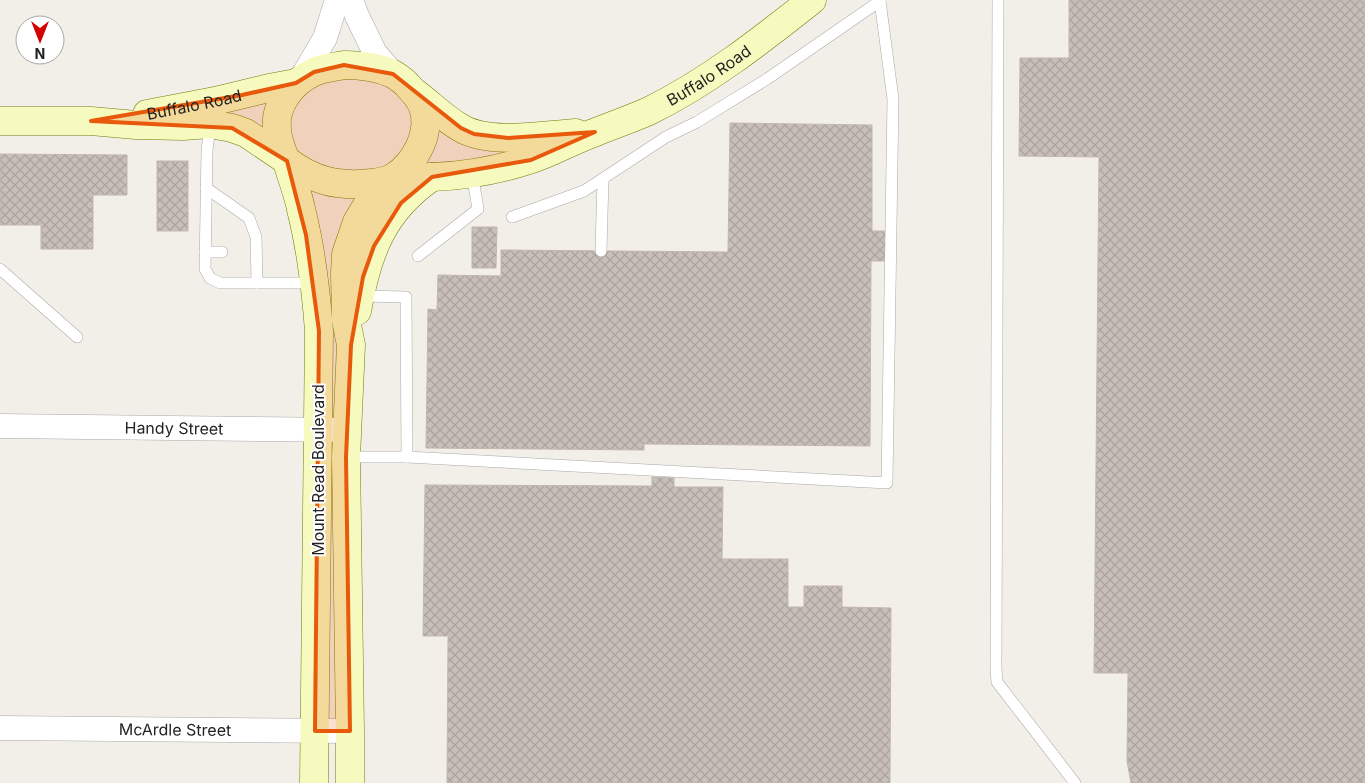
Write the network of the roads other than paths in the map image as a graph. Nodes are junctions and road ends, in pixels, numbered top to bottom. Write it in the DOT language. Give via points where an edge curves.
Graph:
graph roads {
  1 [pos="337,0"];
  2 [pos="351,0"];
  3 [pos="812,0"];
  4 [pos="998,0"];
  5 [pos="879,1"];
  6 [pos="393,74"];
  7 [pos="299,81"];
  8 [pos="414,92"];
  9 [pos="0,121"];
  10 [pos="91,121"];
  11 [pos="210,124"];
  12 [pos="595,132"];
  13 [pos="286,161"];
  14 [pos="472,173"];
  15 [pos="393,177"];
  16 [pos="432,177"];
  17 [pos="603,179"];
  18 [pos="206,188"];
  19 [pos="512,217"];
  20 [pos="601,250"];
  21 [pos="205,252"];
  22 [pos="222,252"];
  23 [pos="418,256"];
  24 [pos="0,269"];
  25 [pos="256,283"];
  26 [pos="315,283"];
  27 [pos="359,296"];
  28 [pos="77,337"];
  29 [pos="351,345"];
  30 [pos="0,426"];
  31 [pos="319,429"];
  32 [pos="347,430"];
  33 [pos="346,457"];
  34 [pos="408,457"];
  35 [pos="0,728"];
  36 [pos="315,731"];
  37 [pos="350,732"];
  38 [pos="314,783"];
  39 [pos="350,783"];
  40 [pos="1075,783"];
  1 -- 7 [label="street" via="325,38"];
  2 -- 6 [label="street" via="375,53"];
  3 -- 12 [label="main road, Buffalo Road" via="756,44 701,81 650,110"];
  4 -- 40 [label="lane" via="997,682"];
  5 -- 17 [label="lane" via="768,79"];
  5 -- 34 [label="lane" via="893,98 887,483"];
  6 -- 7 [label="main road" via="344,65 314,72"];
  6 -- 8 [label="main road"];
  7 -- 10 [label="main road, Buffalo Road" via="216,101"];
  7 -- 13 [label="main road" via="288,92 277,118"];
  8 -- 12 [label="main road, Buffalo Road" via="461,128 491,138"];
  8 -- 15 [label="main road" via="423,107 425,119 421,144 410,161"];
  9 -- 10 [label="main road, Buffalo Road"];
  10 -- 11 [label="main road, Buffalo Road" via="136,125"];
  11 -- 13 [label="main road, Buffalo Road" via="246,133"];
  11 -- 18 [label="lane"];
  12 -- 14 [label="main road, Buffalo Road" via="531,160"];
  13 -- 15 [label="main road" via="313,176 343,184 378,182"];
  13 -- 26 [label="main road, Mount Read Boulevard" via="301,208"];
  14 -- 16 [label="main road, Buffalo Road"];
  14 -- 23 [label="lane" via="478,209"];
  15 -- 16 [label="main road, Buffalo Road"];
  15 -- 29 [label="main road, Mount Read Boulevard" via="356,222 346,254 345,308"];
  16 -- 27 [label="main road" via="410,194 382,229 368,260"];
  17 -- 19 [label="lane" via="584,191"];
  17 -- 20 [label="lane"];
  18 -- 21 [label="lane"];
  18 -- 25 [label="lane" via="249,218 256,237 251,252"];
  21 -- 22 [label="lane"];
  21 -- 25 [label="lane" via="205,270 210,278 220,283"];
  24 -- 28 [label="lane"];
  25 -- 26 [label="lane"];
  26 -- 31 [label="main road, Mount Read Boulevard" via="319,331"];
  27 -- 29 [label="main road"];
  27 -- 34 [label="lane" via="406,297"];
  29 -- 32 [label="main road, Mount Read Boulevard"];
  30 -- 31 [label="street, Handy Street"];
  31 -- 32 [label="street, Handy Street"];
  31 -- 36 [label="main road, Mount Read Boulevard"];
  32 -- 33 [label="main road, Mount Read Boulevard"];
  33 -- 34 [label="lane"];
  33 -- 37 [label="main road, Mount Read Boulevard"];
  35 -- 36 [label="street, McArdle Street"];
  36 -- 37 [label="street, McArdle Street"];
  36 -- 38 [label="main road, Mount Read Boulevard"];
  37 -- 39 [label="main road, Mount Read Boulevard"];
}
